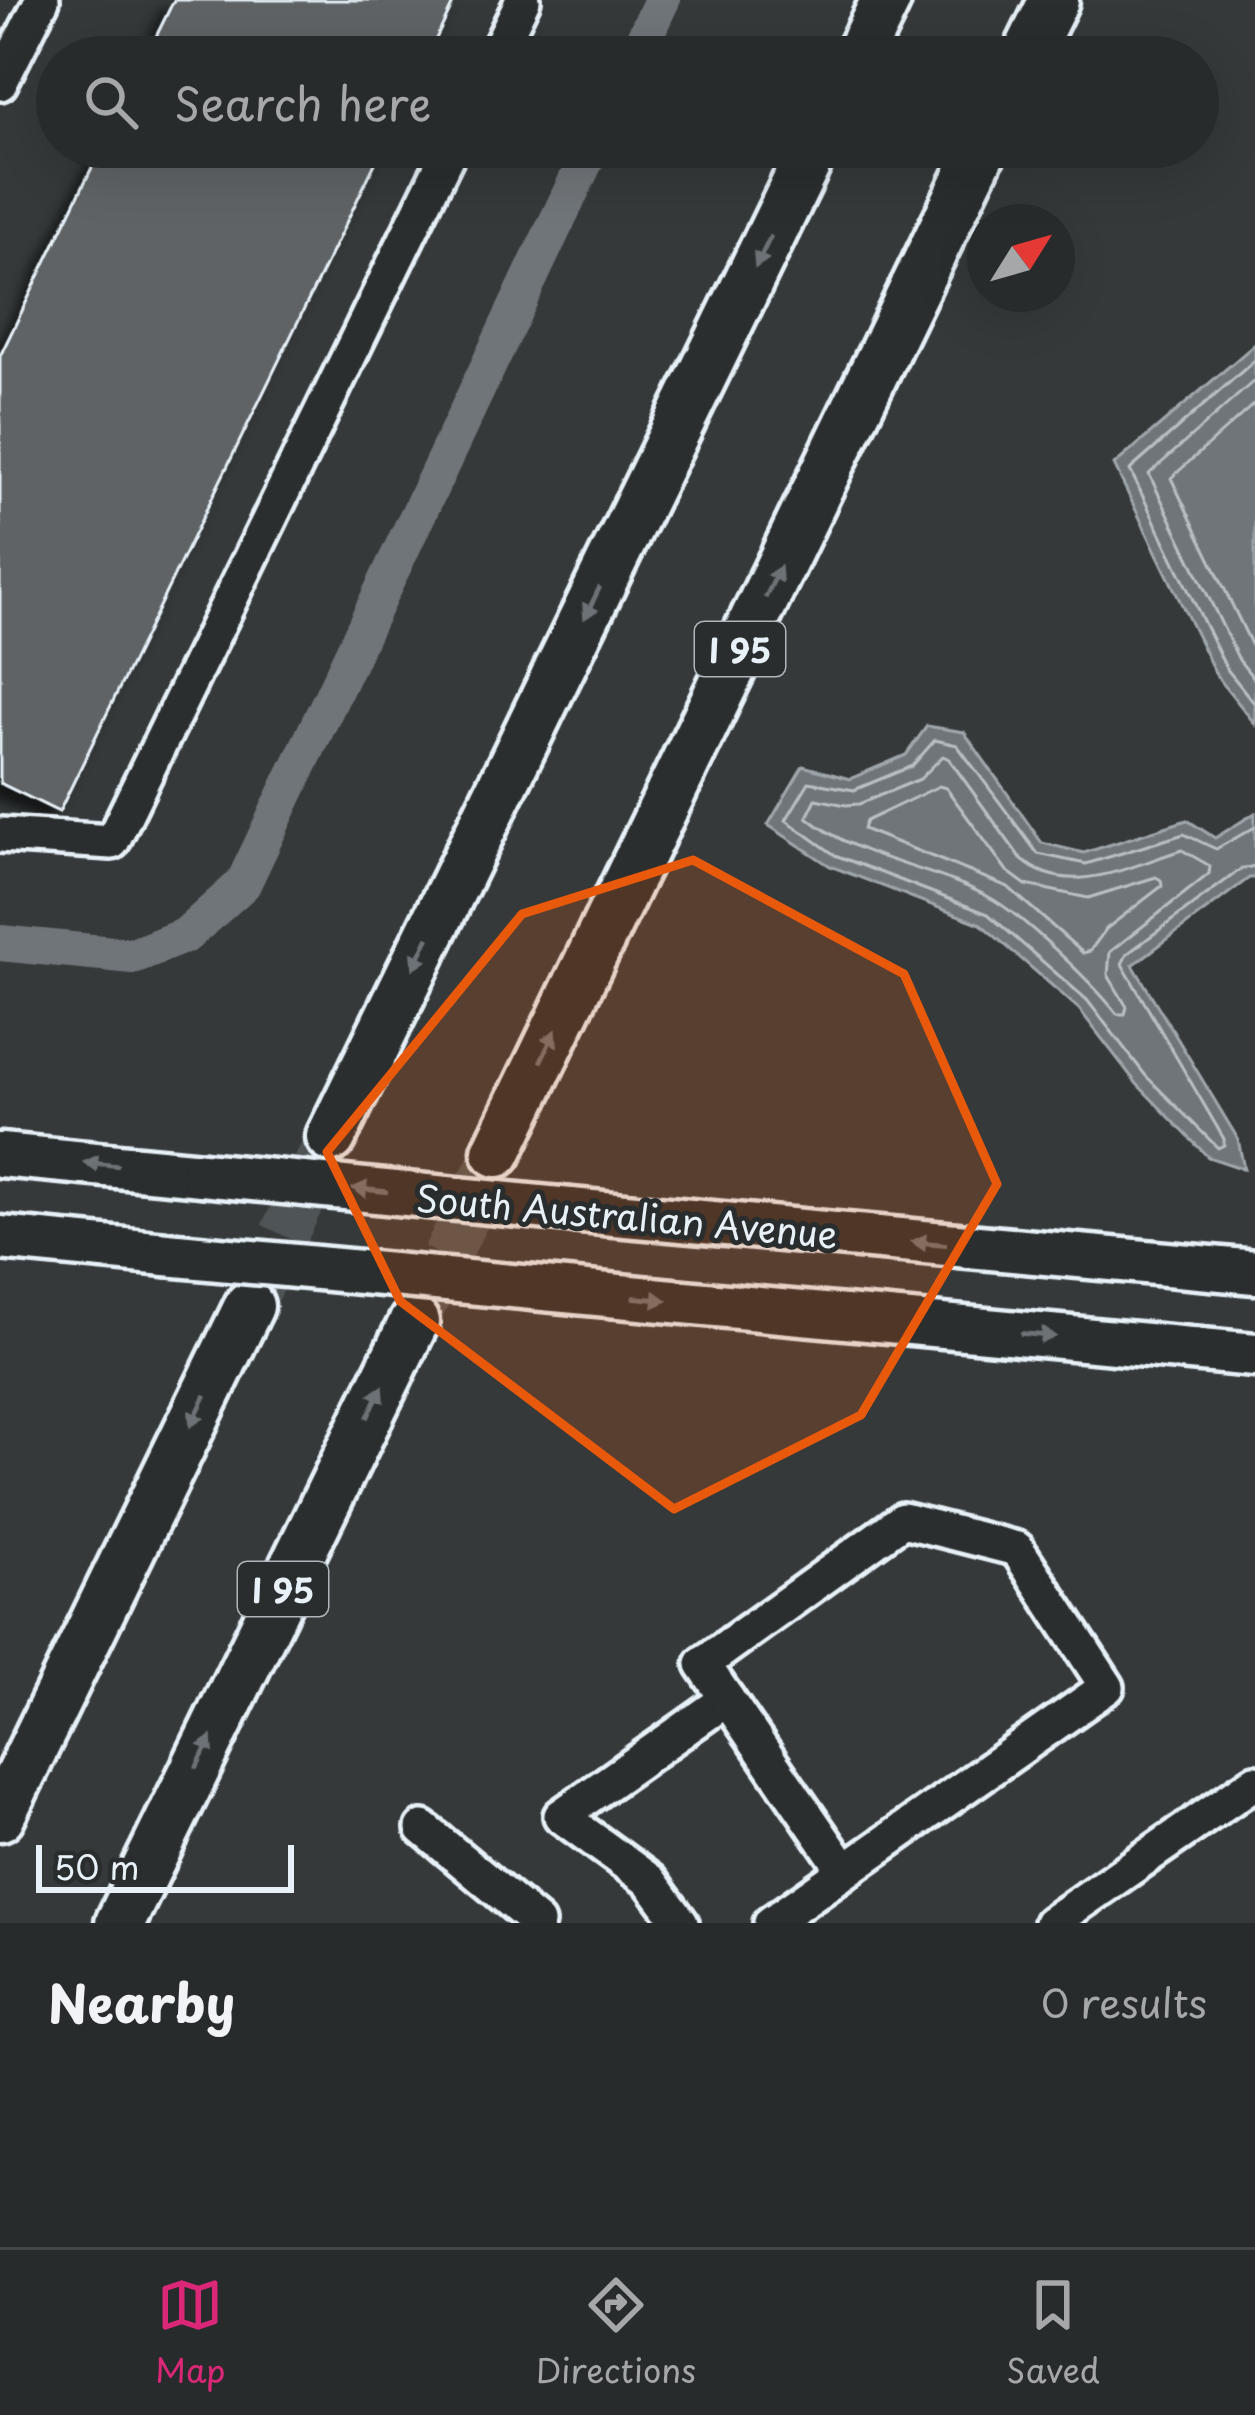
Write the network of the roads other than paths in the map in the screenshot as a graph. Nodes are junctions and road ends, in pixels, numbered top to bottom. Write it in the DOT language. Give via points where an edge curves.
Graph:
graph roads {
  1 [pos="42,0"];
  2 [pos="523,0"];
  3 [pos="882,0"];
  4 [pos="1054,0"];
  5 [pos="505,36"];
  6 [pos="867,36"];
  7 [pos="1036,36"];
  8 [pos="0,83"];
  9 [pos="442,168"];
  10 [pos="804,168"];
  11 [pos="973,168"];
  12 [pos="0,835"];
  13 [pos="331,1137"];
  14 [pos="497,1152"];
  15 [pos="0,1154"];
  16 [pos="0,1238"];
  17 [pos="1255,1273"];
  18 [pos="249,1306"];
  19 [pos="414,1322"];
  20 [pos="1255,1355"];
  21 [pos="727,1699"];
  22 [pos="1255,1782"];
  23 [pos="0,1816"];
  24 [pos="423,1828"];
  25 [pos="152,1857"];
  26 [pos="845,1871"];
  27 [pos="120,1923"];
  28 [pos="131,1923"];
  29 [pos="537,1923"];
  30 [pos="681,1923"];
  31 [pos="771,1923"];
  32 [pos="1051,1923"];
  1 -- 8 [label="street"];
  2 -- 5 [label="street"];
  3 -- 6 [label="highway"];
  4 -- 7 [label="highway"];
  9 -- 12 [label="street" via="112,842"];
  10 -- 13 [label="highway, one-way"];
  14 -- 11 [label="highway, I 95, one-way"];
  17 -- 15 [label="main road, South Australian Avenue, one-way, bridge"];
  16 -- 20 [label="main road, one-way, bridge"];
  18 -- 23 [label="highway, one-way"];
  25 -- 19 [label="highway, I 95, one-way"];
  21 -- 26 [label="street"];
  21 -- 26 [label="street" via="703,1664 903,1520 1017,1549 1107,1687"];
  21 -- 30 [label="street" via="560,1816 650,1881"];
  22 -- 32 [label="street"];
  24 -- 29 [label="street"];
  25 -- 27 [label="highway, I 95"];
  25 -- 28 [label="highway"];
  26 -- 31 [label="street"];
}
